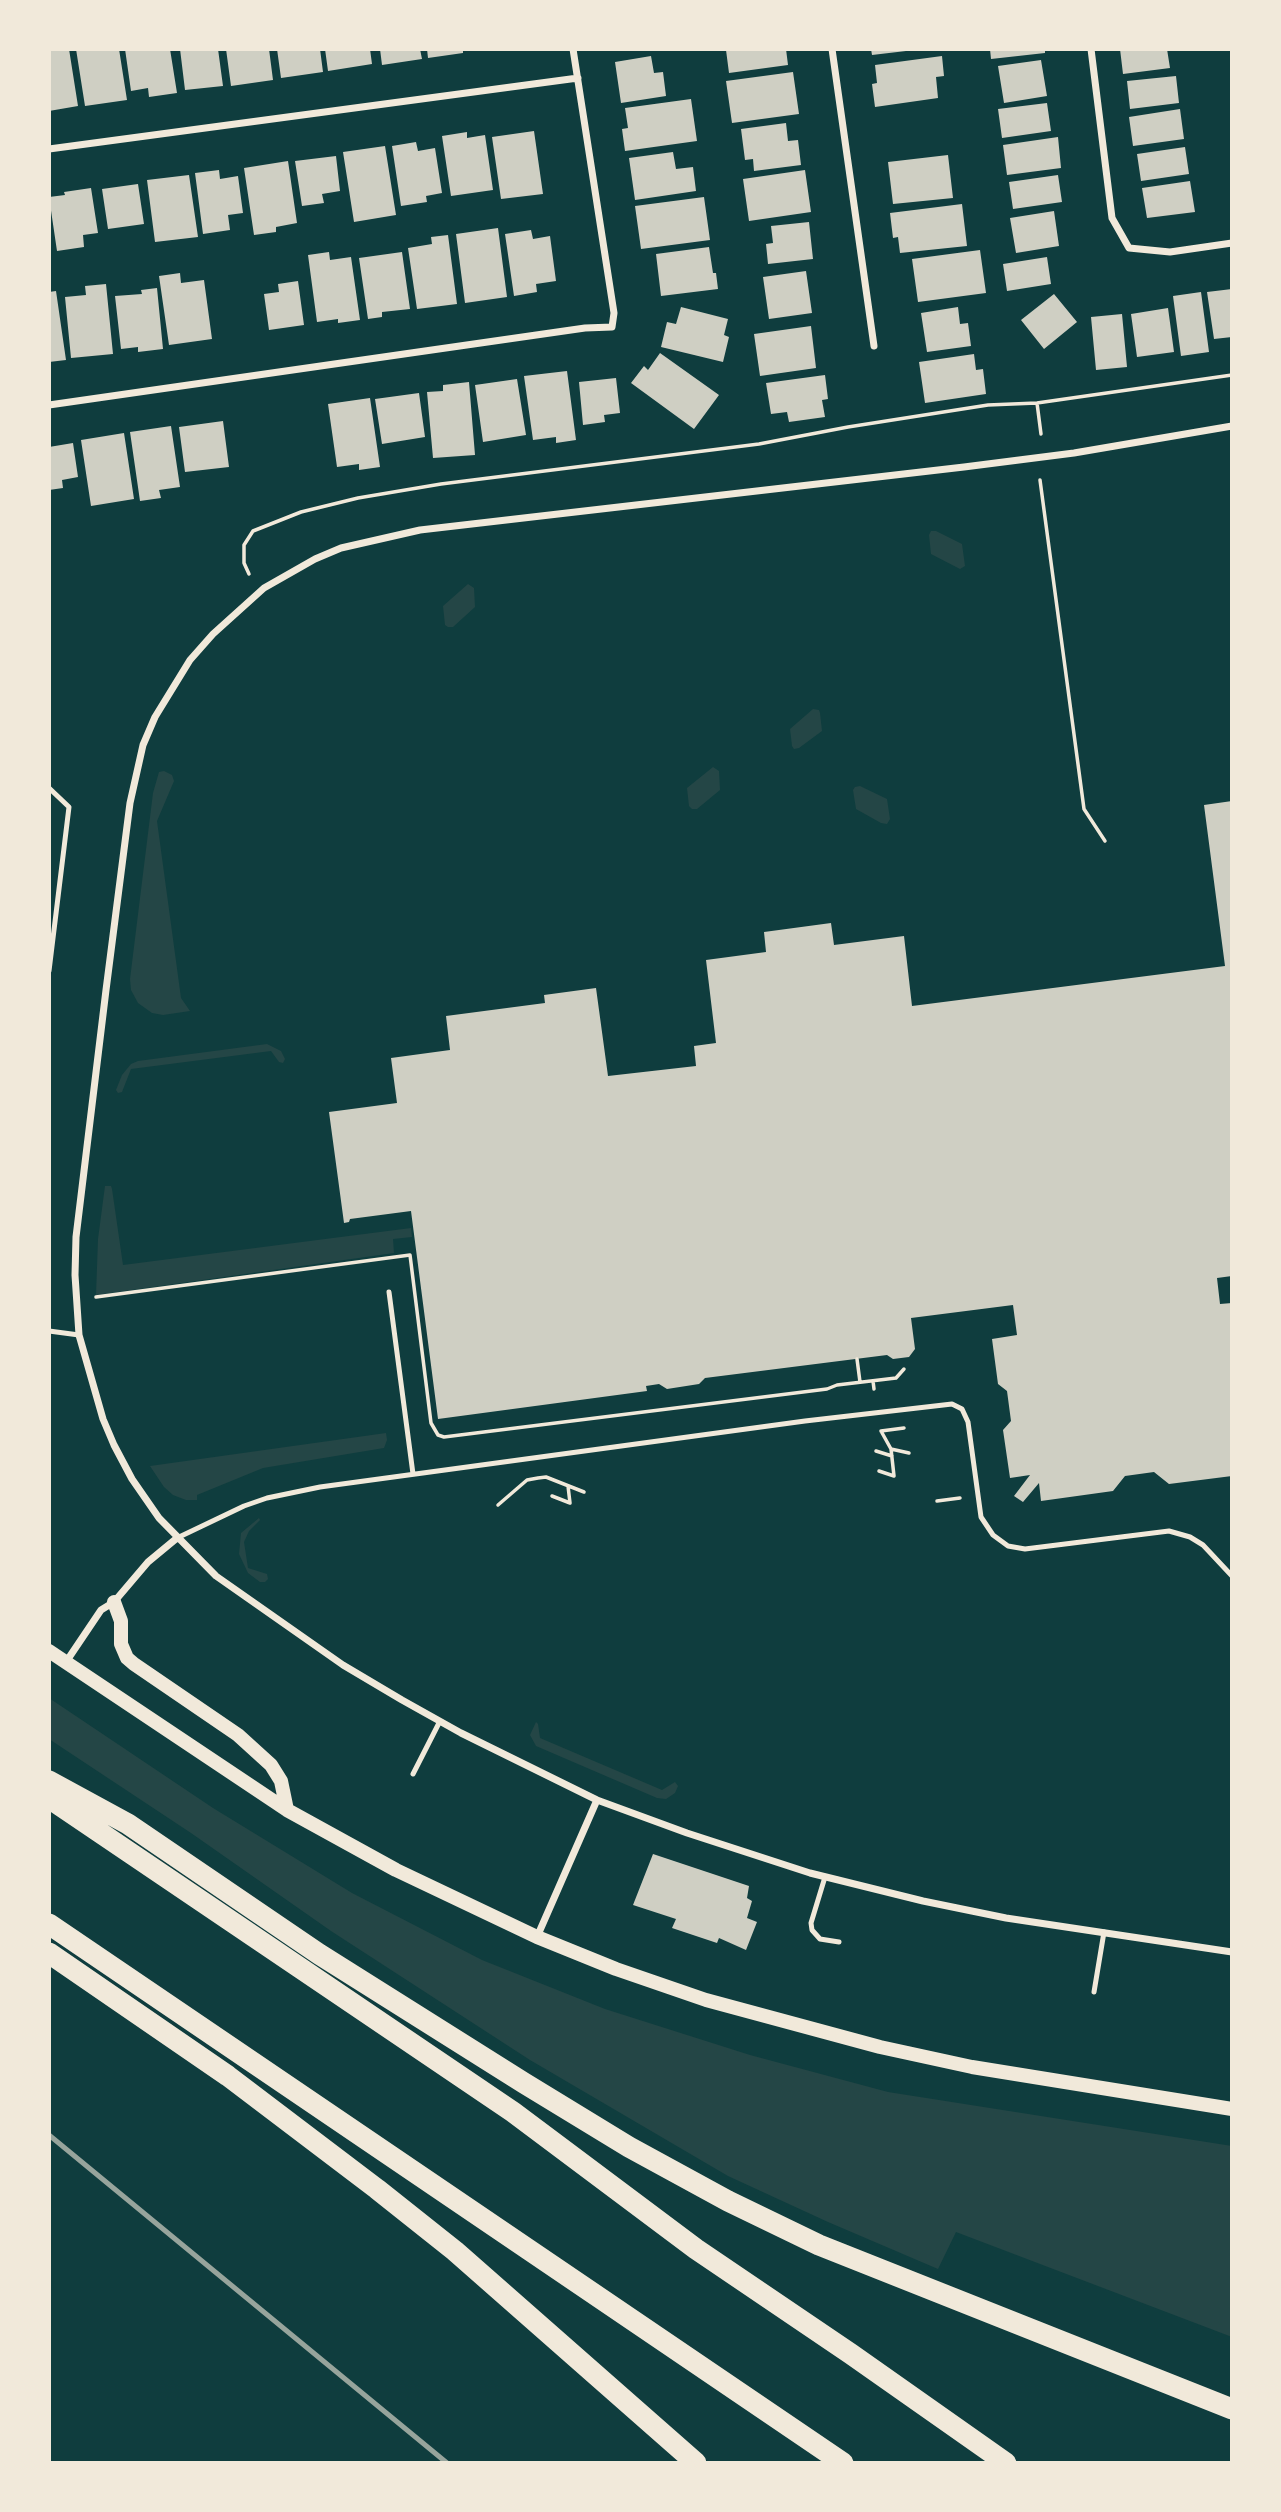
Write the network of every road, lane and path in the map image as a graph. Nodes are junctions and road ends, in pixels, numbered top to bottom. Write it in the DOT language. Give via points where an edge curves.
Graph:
graph roads {
  1 [pos="573,49"];
  2 [pos="832,49"];
  3 [pos="1091,49"];
  4 [pos="578,78"];
  5 [pos="49,149"];
  6 [pos="1232,243"];
  7 [pos="874,346"];
  8 [pos="1232,375"];
  9 [pos="1037,403"];
  10 [pos="49,405"];
  11 [pos="1232,426"];
  12 [pos="1041,434"];
  13 [pos="1040,480"];
  14 [pos="249,574"];
  15 [pos="49,788"];
  16 [pos="1105,841"];
  17 [pos="49,971"];
  18 [pos="389,1292"];
  19 [pos="96,1297"];
  20 [pos="49,1331"];
  21 [pos="79,1335"];
  22 [pos="857,1359"];
  23 [pos="904,1369"];
  24 [pos="873,1381"];
  25 [pos="860,1382"];
  26 [pos="874,1389"];
  27 [pos="527,1427"];
  28 [pos="904,1428"];
  29 [pos="527,1435"];
  30 [pos="891,1449"];
  31 [pos="876,1451"];
  32 [pos="909,1453"];
  33 [pos="892,1456"];
  34 [pos="879,1471"];
  35 [pos="413,1474"];
  36 [pos="568,1486"];
  37 [pos="584,1492"];
  38 [pos="552,1496"];
  39 [pos="960,1498"];
  40 [pos="937,1501"];
  41 [pos="498,1505"];
  42 [pos="177,1538"];
  43 [pos="1232,1576"];
  44 [pos="114,1602"];
  45 [pos="49,1651"];
  46 [pos="66,1662"];
  47 [pos="440,1721"];
  48 [pos="413,1774"];
  49 [pos="49,1781"];
  50 [pos="49,1798"];
  51 [pos="597,1800"];
  52 [pos="287,1810"];
  53 [pos="825,1877"];
  54 [pos="49,1924"];
  55 [pos="1104,1932"];
  56 [pos="537,1937"];
  57 [pos="838,1942"];
  58 [pos="49,1952"];
  59 [pos="1232,1952"];
  60 [pos="1094,1993"];
  61 [pos="1232,2109"];
  62 [pos="1232,2409"];
  63 [pos="696,2463"];
  64 [pos="843,2463"];
  65 [pos="1006,2463"];
  1 -- 4 [label="street"];
  2 -- 7 [label="street"];
  3 -- 6 [label="street" via="1112,218 1129,248 1170,252"];
  4 -- 5 [label="street"];
  4 -- 10 [label="street" via="614,313 612,327"];
  8 -- 9 [label="path"];
  9 -- 12 [label="path"];
  9 -- 14 [label="path" via="988,405 771,442 441,484 337,502 253,531 244,545"];
  11 -- 21 [label="street" via="951,469 420,530 341,548 264,588 190,660 155,717 136,772 76,1237"];
  13 -- 16 [label="path" via="1084,809"];
  15 -- 17 [label="lane" via="69,807"];
  18 -- 35 [label="lane"];
  19 -- 27 [label="path" via="410,1255 434,1429 444,1437"];
  20 -- 21 [label="lane"];
  21 -- 42 [label="street" via="114,1445 132,1479"];
  22 -- 25 [label="path"];
  23 -- 24 [label="path" via="896,1378"];
  24 -- 25 [label="path"];
  24 -- 26 [label="path"];
  25 -- 27 [label="path"];
  27 -- 29 [label="path"];
  28 -- 30 [label="path" via="880,1432"];
  30 -- 32 [label="path"];
  30 -- 33 [label="path"];
  31 -- 33 [label="path"];
  33 -- 34 [label="path" via="894,1476"];
  35 -- 42 [label="lane" via="267,1498"];
  35 -- 43 [label="lane" via="952,1404 962,1409 968,1422 981,1517 1008,1546 1025,1549 1169,1531 1203,1545"];
  36 -- 37 [label="path"];
  36 -- 38 [label="path" via="570,1503"];
  36 -- 41 [label="path" via="546,1477 527,1480"];
  39 -- 40 [label="path"];
  42 -- 44 [label="street" via="148,1562"];
  42 -- 47 [label="street" via="250,1602 343,1665"];
  44 -- 46 [label="street" via="102,1610"];
  44 -- 52 [label="main road" via="127,1658 238,1735 271,1765 281,1781"];
  45 -- 46 [label="main road"];
  46 -- 52 [label="main road"];
  47 -- 48 [label="lane"];
  47 -- 51 [label="street"];
  49 -- 62 [label="highway" via="128,1824 320,1954 536,2090 728,2201 819,2245"];
  50 -- 65 [label="highway" via="513,2112 696,2249"];
  51 -- 53 [label="street"];
  51 -- 56 [label="street"];
  52 -- 56 [label="main road" via="396,1870"];
  53 -- 55 [label="street" via="978,1913"];
  53 -- 57 [label="lane" via="812,1930 820,1939"];
  54 -- 64 [label="highway"];
  55 -- 59 [label="street"];
  55 -- 60 [label="lane"];
  56 -- 61 [label="main road" via="706,2000 880,2047 984,2069"];
  58 -- 63 [label="highway" via="228,2076 357,2173 455,2251"];
}
